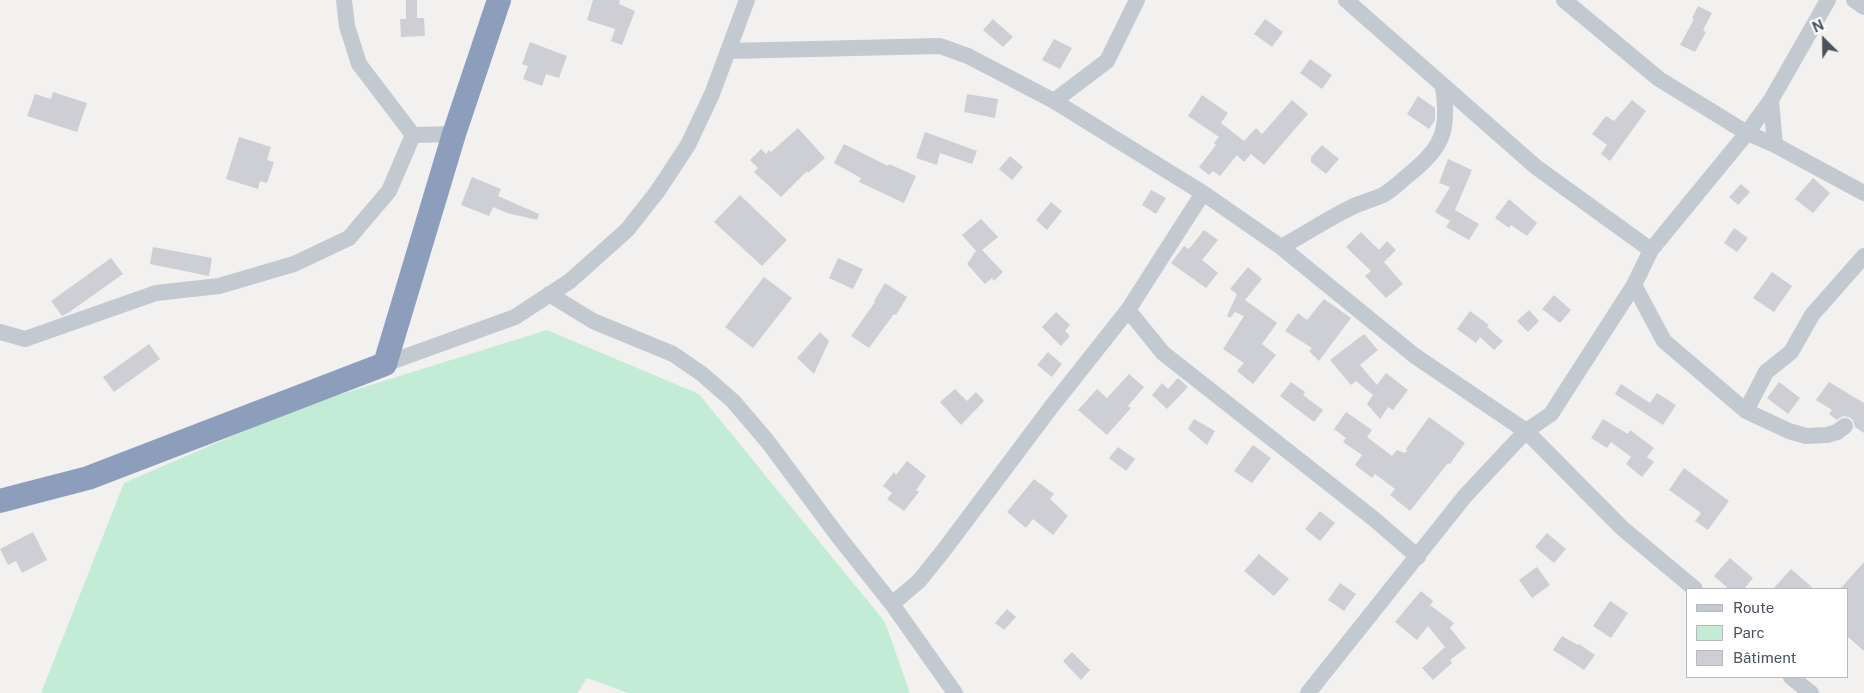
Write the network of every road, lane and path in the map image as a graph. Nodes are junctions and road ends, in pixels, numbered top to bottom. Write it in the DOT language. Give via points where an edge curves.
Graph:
graph roads {
  1 [pos="344,0"];
  2 [pos="499,0"];
  3 [pos="747,0"];
  4 [pos="1137,0"];
  5 [pos="1346,0"];
  6 [pos="1564,0"];
  7 [pos="1828,0"];
  8 [pos="1854,0"];
  9 [pos="1864,7"];
  10 [pos="728,51"];
  11 [pos="1443,87"];
  12 [pos="1771,100"];
  13 [pos="1054,102"];
  14 [pos="1747,133"];
  15 [pos="454,134"];
  16 [pos="413,135"];
  17 [pos="1775,145"];
  18 [pos="1203,193"];
  19 [pos="1864,194"];
  20 [pos="1281,248"];
  21 [pos="1652,250"];
  22 [pos="1864,256"];
  23 [pos="1634,285"];
  24 [pos="549,294"];
  25 [pos="1128,310"];
  26 [pos="0,332"];
  27 [pos="385,364"];
  28 [pos="1746,411"];
  29 [pos="1845,426"];
  30 [pos="1526,431"];
  31 [pos="0,501"];
  32 [pos="1418,556"];
  33 [pos="1694,588"];
  34 [pos="892,604"];
  35 [pos="1793,678"];
  36 [pos="955,693"];
  37 [pos="1308,693"];
  38 [pos="1811,693"];
  1 -- 16 [label="street" via="347,26 359,64"];
  2 -- 15 [label="highway"];
  3 -- 10 [label="street"];
  4 -- 13 [label="street" via="1107,61"];
  5 -- 11 [label="street"];
  6 -- 14 [label="street" via="1659,79"];
  7 -- 12 [label="street"];
  8 -- 9 [label="street"];
  10 -- 13 [label="street" via="940,46 968,56"];
  10 -- 24 [label="street" via="688,145 658,192 627,230 570,281"];
  11 -- 20 [label="street" via="1446,105 1441,138 1425,162 1384,194 1353,206"];
  11 -- 21 [label="street" via="1536,167"];
  12 -- 14 [label="street"];
  12 -- 17 [label="street"];
  13 -- 18 [label="street"];
  14 -- 17 [label="street"];
  14 -- 21 [label="street"];
  15 -- 16 [label="street"];
  15 -- 27 [label="highway"];
  16 -- 26 [label="street" via="389,191 349,238 294,264 219,286 156,293 24,338"];
  17 -- 19 [label="street"];
  18 -- 20 [label="street"];
  18 -- 25 [label="street"];
  20 -- 30 [label="street" via="1415,356"];
  21 -- 23 [label="street"];
  22 -- 28 [label="street" via="1812,315 1791,352 1766,372"];
  23 -- 28 [label="street" via="1664,340"];
  23 -- 30 [label="street" via="1551,414"];
  24 -- 27 [label="street" via="515,317"];
  24 -- 34 [label="street" via="593,321 673,354 733,401"];
  25 -- 32 [label="street" via="1163,354"];
  25 -- 34 [label="street" via="944,550 919,581"];
  27 -- 31 [label="highway" via="88,478"];
  28 -- 29 [label="street" via="1806,436 1827,435"];
  30 -- 32 [label="street" via="1466,496"];
  30 -- 33 [label="street" via="1622,528"];
  32 -- 37 [label="street"];
  34 -- 36 [label="street"];
  35 -- 38 [label="street"];
}
